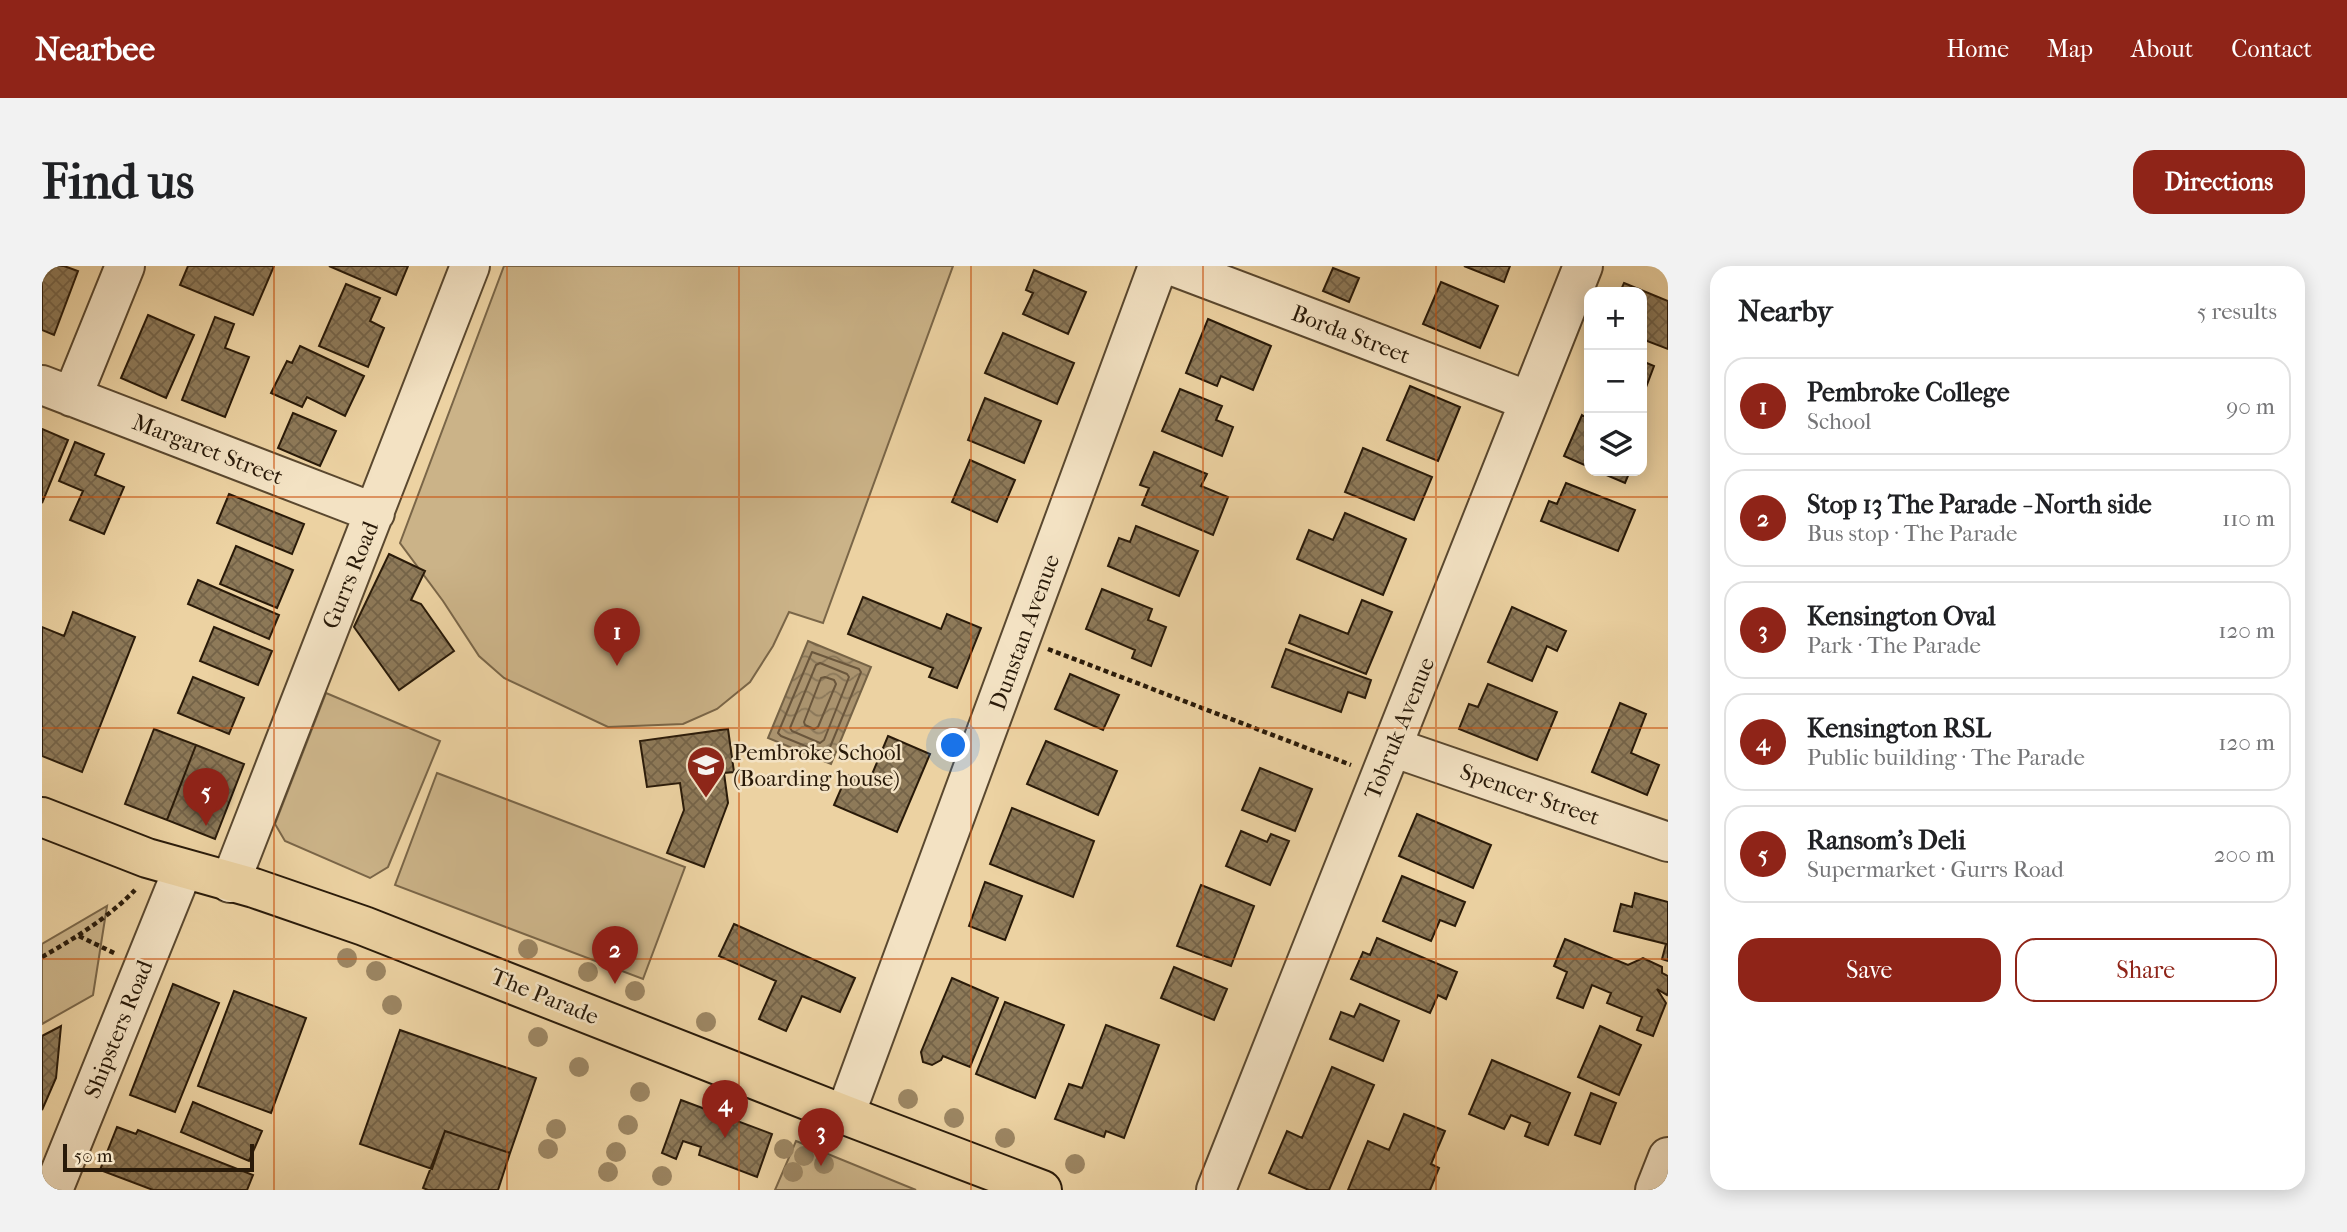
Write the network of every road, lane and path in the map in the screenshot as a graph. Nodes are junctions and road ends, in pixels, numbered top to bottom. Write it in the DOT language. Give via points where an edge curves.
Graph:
graph roads {
  1 [pos="125,266"];
  2 [pos="470,266"];
  3 [pos="1158,266"];
  4 [pos="1173,266"];
  5 [pos="1583,266"];
  6 [pos="57,391"];
  7 [pos="1529,401"];
  8 [pos="374,513"];
  9 [pos="1022,638"];
  10 [pos="1386,762"];
  11 [pos="42,817"];
  12 [pos="1668,842"];
  13 [pos="183,869"];
  14 [pos="230,883"];
  15 [pos="135,890"];
  16 [pos="79,936"];
  17 [pos="118,955"];
  18 [pos="42,957"];
  19 [pos="845,1115"];
  20 [pos="1668,1157"];
  21 [pos="53,1190"];
  22 [pos="1042,1190"];
  23 [pos="1216,1190"];
  24 [pos="1655,1190"];
  1 -- 6 [label="street"];
  2 -- 8 [label="street, Gurrs Road"];
  3 -- 9 [label="street, Dunstan Avenue"];
  4 -- 7 [label="street, Borda Street"];
  5 -- 7 [label="street, Tobruk Avenue"];
  6 -- 8 [label="street, Margaret Street"];
  7 -- 10 [label="street, Tobruk Avenue"];
  8 -- 14 [label="street, Gurrs Road"];
  9 -- 10 [label="path"];
  9 -- 19 [label="street, Dunstan Avenue"];
  10 -- 12 [label="street, Spencer Street"];
  10 -- 23 [label="street, Tobruk Avenue"];
  11 -- 13 [label="main road, The Parade"];
  13 -- 14 [label="main road, The Parade"];
  13 -- 21 [label="street, Shipsters Road"];
  14 -- 19 [label="main road, The Parade" via="429,950"];
  15 -- 16 [label="path"];
  16 -- 17 [label="path"];
  16 -- 18 [label="path"];
  19 -- 22 [label="main road, The Parade"];
  20 -- 24 [label="street"];
}
